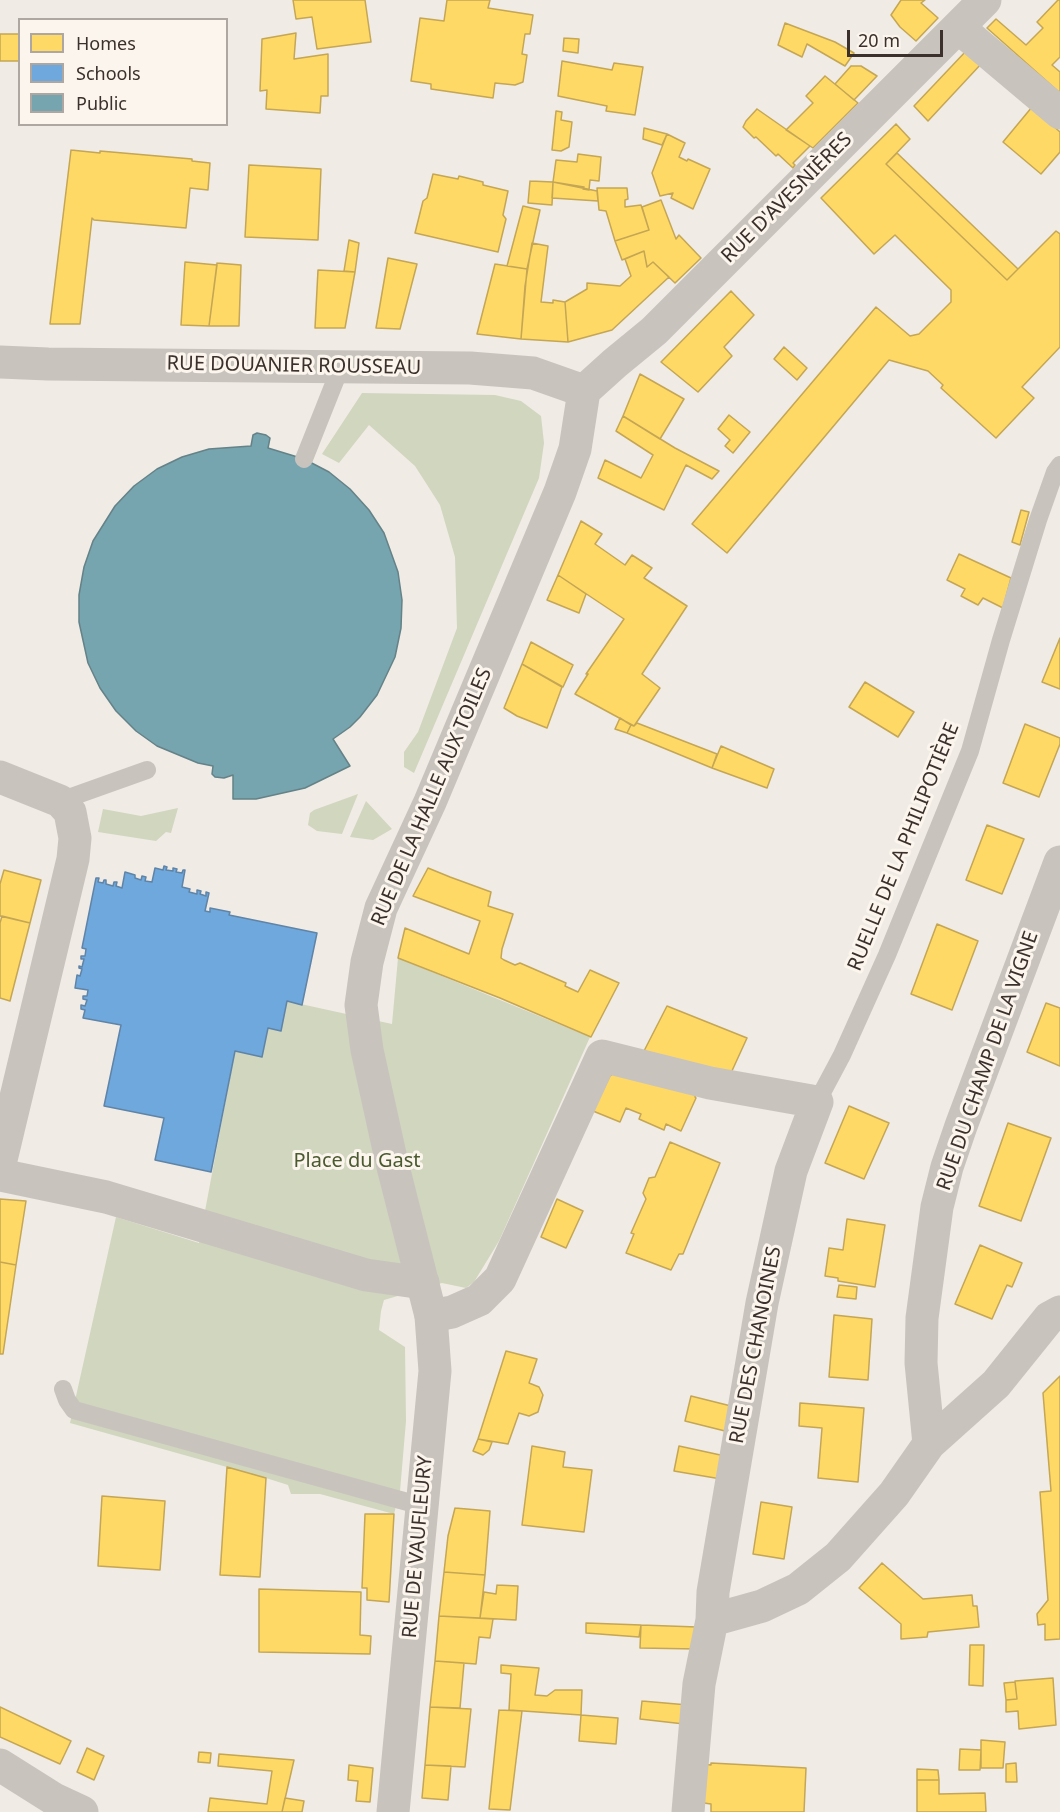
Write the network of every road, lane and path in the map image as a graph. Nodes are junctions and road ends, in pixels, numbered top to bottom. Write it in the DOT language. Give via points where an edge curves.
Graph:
graph roads {
  1 [pos="985,0"];
  2 [pos="958,28"];
  3 [pos="1060,113"];
  4 [pos="0,362"];
  5 [pos="340,366"];
  6 [pos="584,391"];
  7 [pos="304,459"];
  8 [pos="1058,469"];
  9 [pos="147,770"];
  10 [pos="0,777"];
  11 [pos="60,801"];
  12 [pos="1060,861"];
  13 [pos="817,1102"];
  14 [pos="0,1164"];
  15 [pos="0,1175"];
  16 [pos="423,1284"];
  17 [pos="1060,1312"];
  18 [pos="431,1316"];
  19 [pos="63,1389"];
  20 [pos="929,1444"];
  21 [pos="422,1506"];
  22 [pos="712,1620"];
  23 [pos="0,1765"];
  24 [pos="82,1812"];
  25 [pos="393,1812"];
  26 [pos="688,1812"];
  1 -- 2 [label="street, RUE D'AVESNIÈRES"];
  2 -- 3 [label="street"];
  2 -- 6 [label="street, RUE D'AVESNIÈRES" via="654,331"];
  4 -- 5 [label="street, RUE DOUANIER ROUSSEAU"];
  5 -- 6 [label="street, RUE DOUANIER ROUSSEAU" via="533,373"];
  5 -- 7 [label="lane"];
  6 -- 16 [label="street, RUE DE LA HALLE AUX TOILES" via="575,449 560,492 381,908 367,962 361,1005 367,1050"];
  8 -- 13 [label="lane, RUELLE DE LA PHILIPOTIÈRE" via="1038,520 970,751 887,955"];
  9 -- 11 [label="lane"];
  10 -- 11 [label="street"];
  11 -- 14 [label="street" via="70,812 75,838 73,859"];
  12 -- 20 [label="street, RUE DU CHAMP DE LA VIGNE" via="961,1126 937,1208 922,1329 921,1363"];
  13 -- 18 [label="street" via="710,1083 602,1056 500,1280 479,1300"];
  13 -- 22 [label="street, RUE DES CHANOINES" via="791,1171 762,1303 713,1592"];
  15 -- 16 [label="street" via="106,1197 366,1275"];
  16 -- 18 [label="street, RUE DE VAUFLEURY"];
  17 -- 20 [label="street" via="1049,1318 996,1384"];
  18 -- 21 [label="street, RUE DE VAUFLEURY" via="435,1371"];
  19 -- 21 [label="lane" via="74,1410"];
  20 -- 22 [label="street" via="894,1494 838,1557 798,1589 762,1606"];
  21 -- 25 [label="street, RUE DE VAUFLEURY"];
  22 -- 26 [label="street, RUE DES CHANOINES" via="699,1684"];
  23 -- 24 [label="street"];
}
